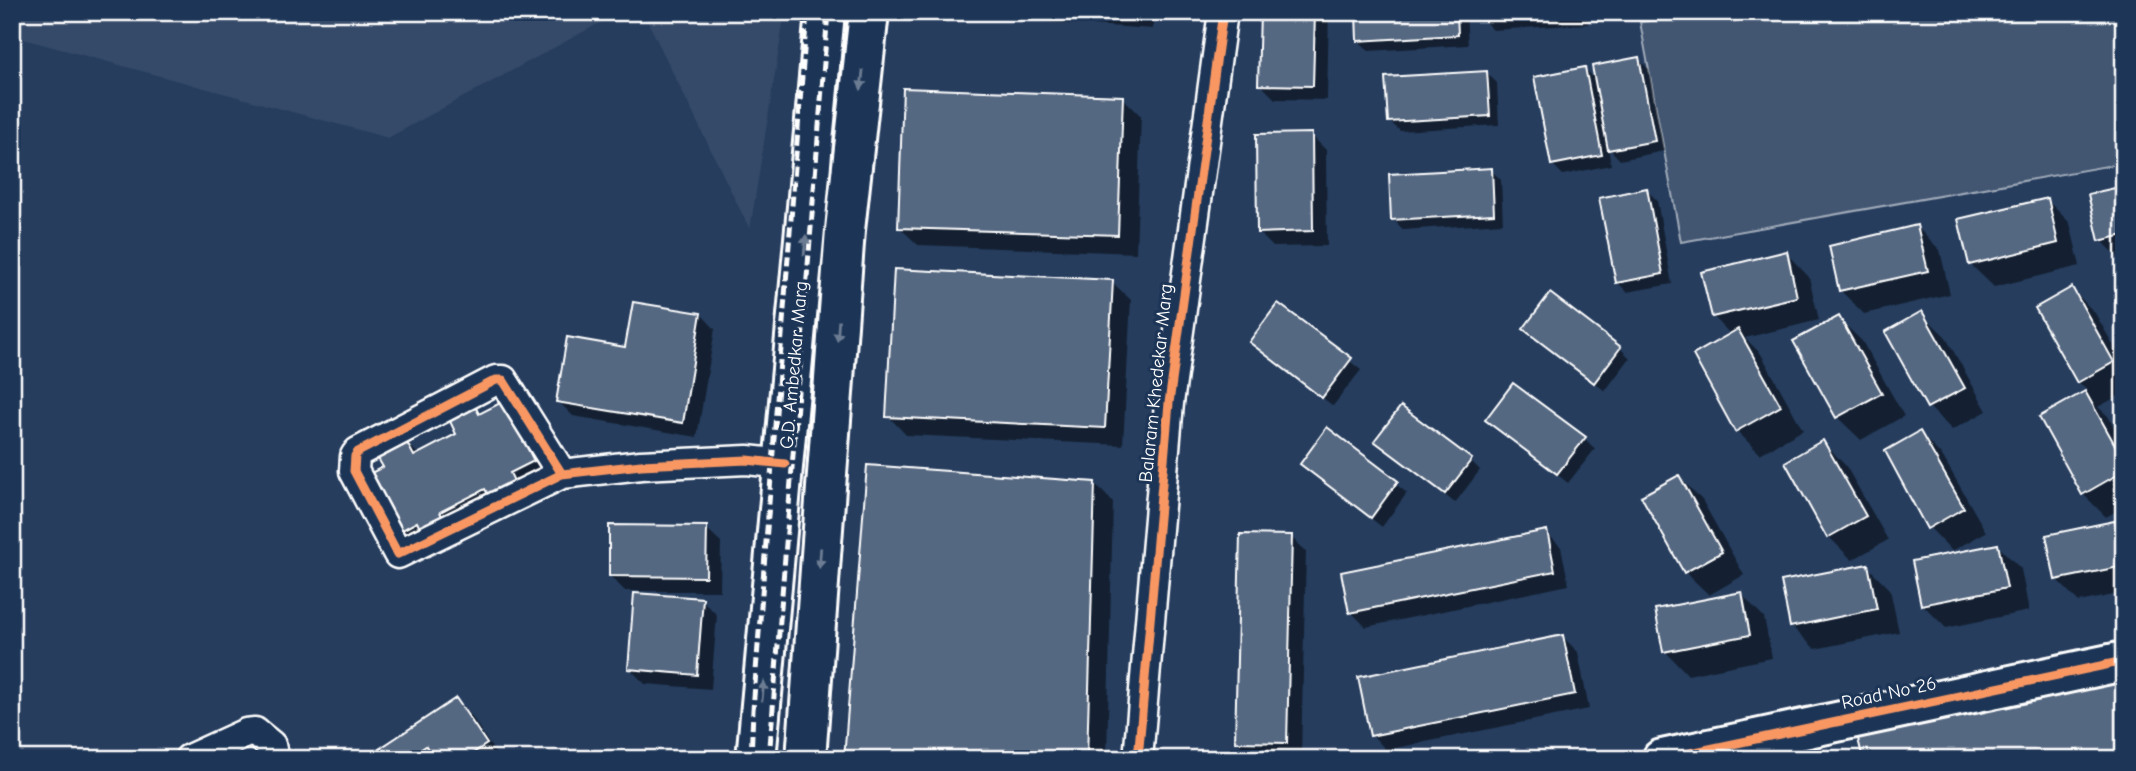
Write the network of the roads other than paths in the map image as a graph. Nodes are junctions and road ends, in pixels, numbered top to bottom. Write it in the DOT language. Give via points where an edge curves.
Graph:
graph roads {
  1 [pos="825,12"];
  2 [pos="869,12"];
  3 [pos="1223,12"];
  4 [pos="829,448"];
  5 [pos="786,453"];
  6 [pos="562,474"];
  7 [pos="2124,661"];
  8 [pos="189,759"];
  9 [pos="274,759"];
  10 [pos="756,759"];
  11 [pos="806,759"];
  12 [pos="1138,759"];
  13 [pos="1662,759"];
  5 -- 1 [label="main road, G.D. Ambedkar Marg, one-way"];
  2 -- 4 [label="main road, G.D. Ambedkar Marg, one-way" via="845,230"];
  3 -- 12 [label="street, Balaram Khedekar Marg" via="1169,403"];
  4 -- 5 [label="main road"];
  4 -- 11 [label="main road, G.D. Ambedkar Marg, one-way"];
  5 -- 6 [label="street"];
  10 -- 5 [label="main road, G.D. Ambedkar Marg, one-way"];
  6 -- 6 [label="street" via="398,554 353,463 358,452 503,380"];
  7 -- 13 [label="main road, Road No 26"];
  8 -- 9 [label="street" via="255,732 271,745"];
}
